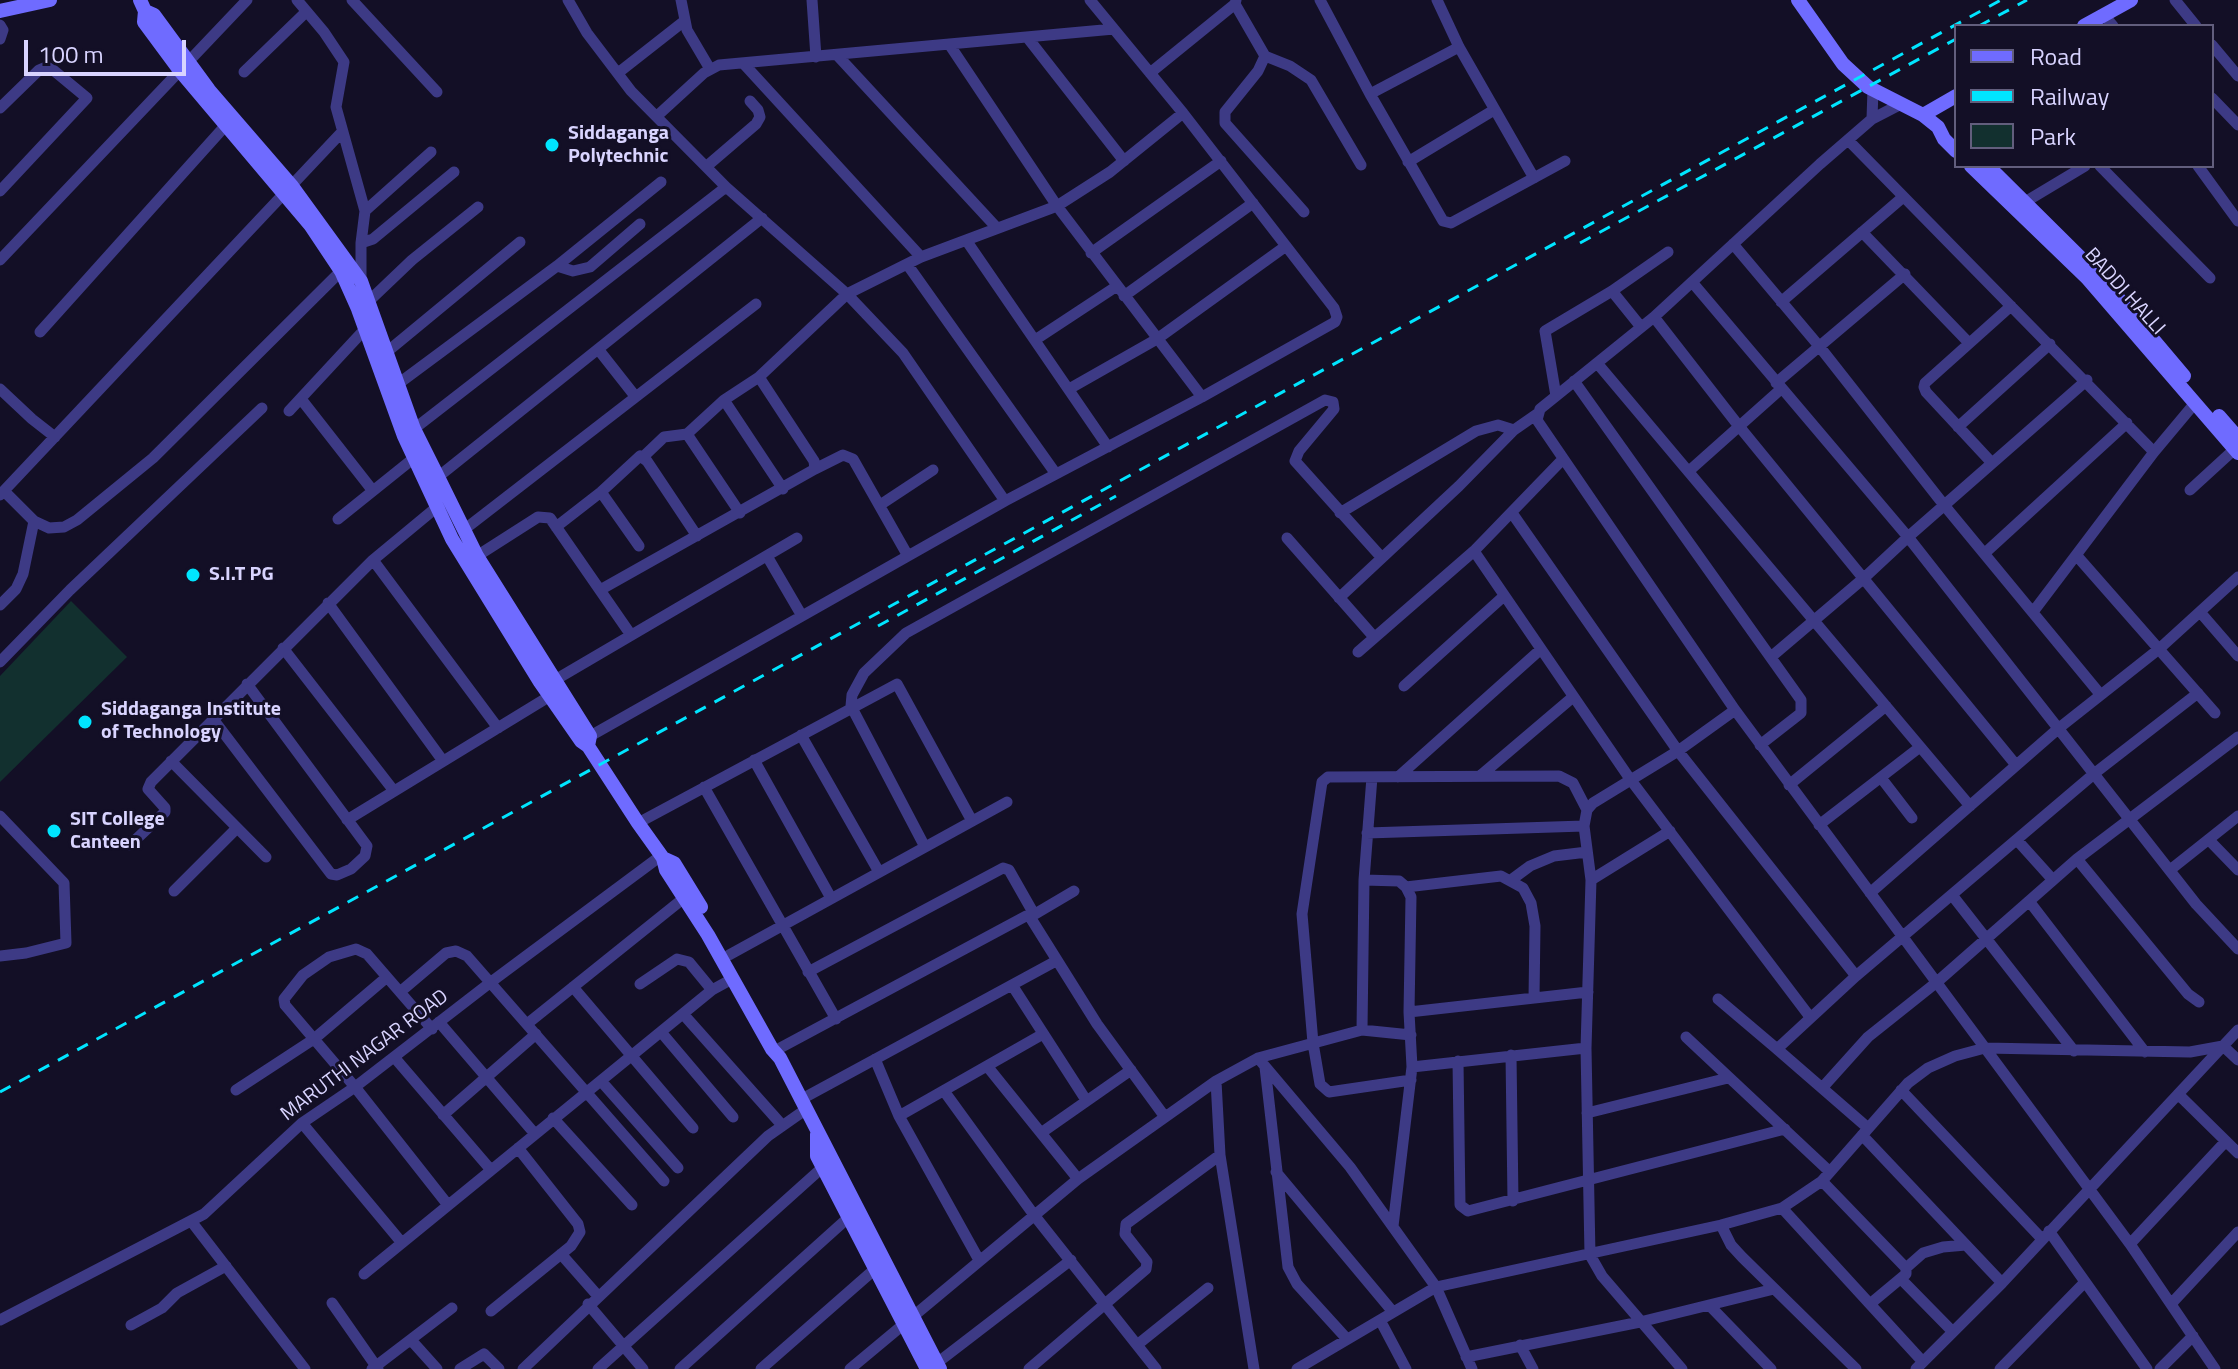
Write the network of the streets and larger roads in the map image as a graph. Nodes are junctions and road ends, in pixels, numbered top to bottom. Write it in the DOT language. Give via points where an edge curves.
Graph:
graph roads {
  1 [pos="50,0"];
  2 [pos="247,0"];
  3 [pos="297,0"];
  4 [pos="352,0"];
  5 [pos="568,0"];
  6 [pos="681,0"];
  7 [pos="812,0"];
  8 [pos="1090,0"];
  9 [pos="1320,0"];
  10 [pos="1437,0"];
  11 [pos="1798,0"];
  12 [pos="2131,0"];
  13 [pos="2175,0"];
  14 [pos="1236,2"];
  15 [pos="142,6"];
  16 [pos="0,11"];
  17 [pos="306,12"];
  18 [pos="2109,20"];
  19 [pos="683,22"];
  20 [pos="2194,24"];
  21 [pos="0,25"];
  22 [pos="1114,29"];
  23 [pos="1027,37"];
  24 [pos="0,39"];
  25 [pos="949,44"];
  26 [pos="1459,47"];
  27 [pos="2214,47"];
  28 [pos="837,55"];
  29 [pos="1265,56"];
  30 [pos="816,57"];
  31 [pos="743,63"];
  32 [pos="185,68"];
  33 [pos="710,69"];
  34 [pos="244,72"];
  35 [pos="618,73"];
  36 [pos="1150,73"];
  37 [pos="2238,76"];
  38 [pos="1873,89"];
  39 [pos="437,92"];
  40 [pos="1370,94"];
  41 [pos="1954,97"];
  42 [pos="2214,100"];
  43 [pos="750,101"];
  44 [pos="1901,104"];
  45 [pos="0,108"];
  46 [pos="1494,110"];
  47 [pos="1183,113"];
  48 [pos="1923,115"];
  49 [pos="657,116"];
  50 [pos="1872,119"];
  51 [pos="226,125"];
  52 [pos="2238,125"];
  53 [pos="1938,127"];
  54 [pos="1954,132"];
  55 [pos="341,133"];
  56 [pos="1848,140"];
  57 [pos="1954,149"];
  58 [pos="431,152"];
  59 [pos="1124,161"];
  60 [pos="1221,161"];
  61 [pos="1565,161"];
  62 [pos="1408,162"];
  63 [pos="1361,165"];
  64 [pos="707,166"];
  65 [pos="1973,168"];
  66 [pos="1990,168"];
  67 [pos="2082,168"];
  68 [pos="2102,168"];
  69 [pos="2199,168"];
  70 [pos="454,172"];
  71 [pos="1534,178"];
  72 [pos="661,182"];
  73 [pos="726,187"];
  74 [pos="288,190"];
  75 [pos="0,191"];
  76 [pos="1902,198"];
  77 [pos="2025,202"];
  78 [pos="1253,203"];
  79 [pos="1057,206"];
  80 [pos="478,207"];
  81 [pos="365,211"];
  82 [pos="1304,212"];
  83 [pos="762,218"];
  84 [pos="2238,221"];
  85 [pos="640,224"];
  86 [pos="997,228"];
  87 [pos="1862,232"];
  88 [pos="966,240"];
  89 [pos="520,242"];
  90 [pos="361,243"];
  91 [pos="1733,244"];
  92 [pos="1286,246"];
  93 [pos="1668,252"];
  94 [pos="1091,253"];
  95 [pos="921,257"];
  96 [pos="0,260"];
  97 [pos="907,264"];
  98 [pos="557,266"];
  99 [pos="341,271"];
  100 [pos="1905,274"];
  101 [pos="2210,278"];
  102 [pos="361,281"];
  103 [pos="1692,282"];
  104 [pos="1120,291"];
  105 [pos="1612,291"];
  106 [pos="847,294"];
  107 [pos="369,301"];
  108 [pos="1781,302"];
  109 [pos="756,304"];
  110 [pos="2011,306"];
  111 [pos="1654,317"];
  112 [pos="1641,327"];
  113 [pos="366,328"];
  114 [pos="40,332"];
  115 [pos="1157,339"];
  116 [pos="1035,340"];
  117 [pos="1969,343"];
  118 [pos="2050,344"];
  119 [pos="1819,346"];
  120 [pos="598,349"];
  121 [pos="382,353"];
  122 [pos="1597,363"];
  123 [pos="759,377"];
  124 [pos="2087,380"];
  125 [pos="1574,381"];
  126 [pos="398,384"];
  127 [pos="1779,386"];
  128 [pos="0,389"];
  129 [pos="1069,389"];
  130 [pos="635,396"];
  131 [pos="1556,396"];
  132 [pos="1202,397"];
  133 [pos="301,399"];
  134 [pos="724,400"];
  135 [pos="2195,403"];
  136 [pos="262,408"];
  137 [pos="289,411"];
  138 [pos="1537,414"];
  139 [pos="2127,423"];
  140 [pos="1738,425"];
  141 [pos="1958,427"];
  142 [pos="414,429"];
  143 [pos="1514,430"];
  144 [pos="687,434"];
  145 [pos="55,437"];
  146 [pos="2237,446"];
  147 [pos="1108,447"];
  148 [pos="2154,452"];
  149 [pos="643,457"];
  150 [pos="414,458"];
  151 [pos="1563,459"];
  152 [pos="1992,463"];
  153 [pos="815,469"];
  154 [pos="933,470"];
  155 [pos="1689,471"];
  156 [pos="1056,474"];
  157 [pos="438,477"];
  158 [pos="783,489"];
  159 [pos="2190,490"];
  160 [pos="373,491"];
  161 [pos="601,492"];
  162 [pos="2,493"];
  163 [pos="1005,501"];
  164 [pos="442,502"];
  165 [pos="880,505"];
  166 [pos="1944,505"];
  167 [pos="740,513"];
  168 [pos="1340,513"];
  169 [pos="1512,513"];
  170 [pos="338,519"];
  171 [pos="34,521"];
  172 [pos="556,527"];
  173 [pos="465,529"];
  174 [pos="697,536"];
  175 [pos="1908,537"];
  176 [pos="797,538"];
  177 [pos="1287,538"];
  178 [pos="639,546"];
  179 [pos="1474,551"];
  180 [pos="1985,553"];
  181 [pos="477,556"];
  182 [pos="767,556"];
  183 [pos="908,556"];
  184 [pos="2077,556"];
  185 [pos="1382,558"];
  186 [pos="373,560"];
  187 [pos="2238,577"];
  188 [pos="1864,578"];
  189 [pos="600,590"];
  190 [pos="1504,596"];
  191 [pos="1339,598"];
  192 [pos="328,603"];
  193 [pos="0,605"];
  194 [pos="2033,612"];
  195 [pos="2200,612"];
  196 [pos="802,616"];
  197 [pos="1814,622"];
  198 [pos="631,635"];
  199 [pos="1374,637"];
  200 [pos="283,648"];
  201 [pos="2159,649"];
  202 [pos="1540,650"];
  203 [pos="1358,652"];
  204 [pos="2238,656"];
  205 [pos="1771,657"];
  206 [pos="0,662"];
  207 [pos="555,680"];
  208 [pos="247,684"];
  209 [pos="1404,686"];
  210 [pos="2198,693"];
  211 [pos="2100,694"];
  212 [pos="550,696"];
  213 [pos="1573,697"];
  214 [pos="851,706"];
  215 [pos="1886,706"];
  216 [pos="1735,710"];
  217 [pos="2215,713"];
  218 [pos="213,719"];
  219 [pos="498,728"];
  220 [pos="2059,728"];
  221 [pos="801,735"];
  222 [pos="2238,737"];
  223 [pos="586,741"];
  224 [pos="1760,745"];
  225 [pos="1920,747"];
  226 [pos="1678,751"];
  227 [pos="754,760"];
  228 [pos="171,761"];
  229 [pos="443,761"];
  230 [pos="2016,765"];
  231 [pos="2095,773"];
  232 [pos="1480,776"];
  233 [pos="1372,777"];
  234 [pos="1398,777"];
  235 [pos="1630,779"];
  236 [pos="1882,779"];
  237 [pos="1789,785"];
  238 [pos="704,787"];
  239 [pos="394,791"];
  240 [pos="1007,802"];
  241 [pos="1970,806"];
  242 [pos="1587,810"];
  243 [pos="0,816"];
  244 [pos="2238,816"];
  245 [pos="2129,817"];
  246 [pos="1912,818"];
  247 [pos="347,820"];
  248 [pos="972,821"];
  249 [pos="638,823"];
  250 [pos="1819,825"];
  251 [pos="1584,826"];
  252 [pos="237,828"];
  253 [pos="1670,831"];
  254 [pos="1367,833"];
  255 [pos="2017,840"];
  256 [pos="2209,840"];
  257 [pos="130,845"];
  258 [pos="925,847"];
  259 [pos="1587,852"];
  260 [pos="662,856"];
  261 [pos="266,857"];
  262 [pos="2077,859"];
  263 [pos="2170,870"];
  264 [pos="2238,870"];
  265 [pos="879,872"];
  266 [pos="1364,880"];
  267 [pos="1511,880"];
  268 [pos="1591,880"];
  269 [pos="2053,880"];
  270 [pos="1406,887"];
  271 [pos="174,891"];
  272 [pos="1074,891"];
  273 [pos="1870,893"];
  274 [pos="1952,895"];
  275 [pos="684,898"];
  276 [pos="831,898"];
  277 [pos="2029,901"];
  278 [pos="1032,916"];
  279 [pos="782,925"];
  280 [pos="1903,938"];
  281 [pos="1987,938"];
  282 [pos="2238,949"];
  283 [pos="729,955"];
  284 [pos="0,956"];
  285 [pos="1056,961"];
  286 [pos="808,972"];
  287 [pos="1856,976"];
  288 [pos="387,977"];
  289 [pos="732,979"];
  290 [pos="491,982"];
  291 [pos="1937,982"];
  292 [pos="640,984"];
  293 [pos="1012,985"];
  294 [pos="573,987"];
  295 [pos="712,990"];
  296 [pos="400,992"];
  297 [pos="1588,992"];
  298 [pos="1534,998"];
  299 [pos="1718,999"];
  300 [pos="2199,1002"];
  301 [pos="1409,1012"];
  302 [pos="684,1015"];
  303 [pos="1810,1017"];
  304 [pos="836,1019"];
  305 [pos="527,1024"];
  306 [pos="435,1025"];
  307 [pos="1362,1030"];
  308 [pos="2238,1030"];
  309 [pos="661,1032"];
  310 [pos="536,1034"];
  311 [pos="1043,1034"];
  312 [pos="1411,1035"];
  313 [pos="1686,1037"];
  314 [pos="314,1039"];
  315 [pos="1313,1043"];
  316 [pos="2223,1046"];
  317 [pos="1586,1048"];
  318 [pos="1985,1048"];
  319 [pos="1777,1049"];
  320 [pos="2074,1051"];
  321 [pos="2145,1052"];
  322 [pos="780,1053"];
  323 [pos="1511,1055"];
  324 [pos="631,1056"];
  325 [pos="394,1057"];
  326 [pos="875,1059"];
  327 [pos="2238,1060"];
  328 [pos="1458,1061"];
  329 [pos="1262,1063"];
  330 [pos="987,1066"];
  331 [pos="1412,1067"];
  332 [pos="1131,1070"];
  333 [pos="485,1075"];
  334 [pos="1728,1078"];
  335 [pos="1411,1080"];
  336 [pos="601,1081"];
  337 [pos="1216,1081"];
  338 [pos="355,1087"];
  339 [pos="1823,1087"];
  340 [pos="236,1090"];
  341 [pos="1901,1090"];
  342 [pos="944,1091"];
  343 [pos="586,1092"];
  344 [pos="2178,1094"];
  345 [pos="1086,1100"];
  346 [pos="803,1105"];
  347 [pos="1587,1113"];
  348 [pos="443,1115"];
  349 [pos="899,1116"];
  350 [pos="733,1117"];
  351 [pos="1165,1117"];
  352 [pos="553,1118"];
  353 [pos="302,1123"];
  354 [pos="781,1124"];
  355 [pos="693,1128"];
  356 [pos="1785,1129"];
  357 [pos="1865,1131"];
  358 [pos="817,1133"];
  359 [pos="1041,1133"];
  360 [pos="535,1134"];
  361 [pos="2226,1141"];
  362 [pos="518,1148"];
  363 [pos="2238,1153"];
  364 [pos="1220,1155"];
  365 [pos="823,1167"];
  366 [pos="678,1168"];
  367 [pos="491,1170"];
  368 [pos="1276,1172"];
  369 [pos="1826,1176"];
  370 [pos="1078,1179"];
  371 [pos="664,1181"];
  372 [pos="1587,1181"];
  373 [pos="2090,1189"];
  374 [pos="1513,1201"];
  375 [pos="448,1205"];
  376 [pos="632,1205"];
  377 [pos="1782,1208"];
  378 [pos="1034,1215"];
  379 [pos="849,1217"];
  380 [pos="191,1221"];
  381 [pos="1721,1225"];
  382 [pos="1393,1226"];
  383 [pos="2238,1232"];
  384 [pos="2046,1235"];
  385 [pos="402,1243"];
  386 [pos="2130,1244"];
  387 [pos="1966,1245"];
  388 [pos="561,1254"];
  389 [pos="1590,1255"];
  390 [pos="979,1260"];
  391 [pos="1071,1260"];
  392 [pos="226,1266"];
  393 [pos="875,1269"];
  394 [pos="1903,1273"];
  395 [pos="364,1274"];
  396 [pos="2002,1283"];
  397 [pos="2084,1283"];
  398 [pos="1436,1287"];
  399 [pos="1208,1288"];
  400 [pos="1774,1289"];
  401 [pos="598,1296"];
  402 [pos="332,1303"];
  403 [pos="588,1304"];
  404 [pos="1870,1304"];
  405 [pos="2171,1304"];
  406 [pos="1105,1305"];
  407 [pos="1710,1306"];
  408 [pos="452,1308"];
  409 [pos="491,1311"];
  410 [pos="1393,1312"];
  411 [pos="908,1318"];
  412 [pos="0,1320"];
  413 [pos="1380,1320"];
  414 [pos="1640,1322"];
  415 [pos="131,1325"];
  416 [pos="1953,1332"];
  417 [pos="2193,1336"];
  418 [pos="1347,1339"];
  419 [pos="411,1340"];
  420 [pos="1137,1345"];
  421 [pos="1520,1345"];
  422 [pos="624,1346"];
  423 [pos="1466,1357"];
  424 [pos="1919,1366"];
  425 [pos="934,1367"];
  426 [pos="375,1368"];
  427 [pos="305,1369"];
  428 [pos="437,1369"];
  429 [pos="460,1369"];
  430 [pos="499,1369"];
  431 [pos="523,1369"];
  432 [pos="598,1369"];
  433 [pos="643,1369"];
  434 [pos="680,1369"];
  435 [pos="761,1369"];
  436 [pos="850,1369"];
  437 [pos="1029,1369"];
  438 [pos="1156,1369"];
  439 [pos="1254,1369"];
  440 [pos="1297,1369"];
  441 [pos="1406,1369"];
  442 [pos="1472,1369"];
  443 [pos="1533,1369"];
  444 [pos="1682,1369"];
  445 [pos="1771,1369"];
  446 [pos="1856,1369"];
  447 [pos="2000,1369"];
  448 [pos="2147,1369"];
  449 [pos="2160,1369"];
  450 [pos="2215,1369"];
  1 -- 16 [label="street"];
  2 -- 32 [label="street"];
  3 -- 17 [label="street"];
  4 -- 39 [label="street"];
  5 -- 35 [label="street"];
  6 -- 19 [label="street"];
  7 -- 30 [label="street"];
  8 -- 22 [label="street"];
  9 -- 40 [label="street"];
  10 -- 26 [label="street"];
  11 -- 38 [label="street" via="1843,64"];
  12 -- 18 [label="street"];
  13 -- 20 [label="street"];
  14 -- 29 [label="street"];
  14 -- 36 [label="street"];
  15 -- 32 [label="street" via="154,15"];
  17 -- 34 [label="street"];
  17 -- 55 [label="street" via="344,62 336,107"];
  19 -- 33 [label="street"];
  19 -- 35 [label="street"];
  21 -- 24 [label="street"];
  22 -- 23 [label="street"];
  22 -- 36 [label="street"];
  23 -- 25 [label="street"];
  23 -- 59 [label="street"];
  25 -- 28 [label="street"];
  25 -- 79 [label="street"];
  26 -- 40 [label="street"];
  26 -- 46 [label="street"];
  27 -- 37 [label="street"];
  28 -- 30 [label="street"];
  28 -- 86 [label="street"];
  29 -- 63 [label="street" via="1311,80"];
  29 -- 82 [label="street" via="1225,112 1225,123"];
  30 -- 31 [label="street"];
  31 -- 33 [label="street"];
  31 -- 95 [label="street"];
  32 -- 51 [label="street"];
  32 -- 74 [label="street"];
  32 -- 96 [label="street"];
  33 -- 49 [label="street"];
  35 -- 49 [label="street"];
  36 -- 47 [label="street"];
  38 -- 44 [label="street"];
  38 -- 50 [label="street"];
  40 -- 62 [label="street"];
  41 -- 48 [label="street"];
  42 -- 52 [label="street"];
  43 -- 64 [label="street" via="760,117 756,124"];
  44 -- 48 [label="street"];
  44 -- 50 [label="street"];
  45 -- 75 [label="street" via="46,67 87,98"];
  46 -- 62 [label="street"];
  46 -- 71 [label="street"];
  47 -- 59 [label="street"];
  47 -- 60 [label="street"];
  48 -- 53 [label="street"];
  49 -- 64 [label="street"];
  50 -- 56 [label="street"];
  51 -- 74 [label="street"];
  51 -- 114 [label="street"];
  53 -- 54 [label="street"];
  53 -- 57 [label="street"];
  55 -- 74 [label="street"];
  55 -- 81 [label="street"];
  56 -- 76 [label="street"];
  56 -- 91 [label="street"];
  58 -- 81 [label="street"];
  59 -- 79 [label="street"];
  60 -- 78 [label="street"];
  60 -- 94 [label="street"];
  61 -- 71 [label="street"];
  62 -- 71 [label="street" via="1440,218 1451,223"];
  64 -- 73 [label="street"];
  65 -- 135 [label="street, BADDI HALLI" via="2087,278"];
  66 -- 77 [label="street"];
  67 -- 77 [label="street"];
  68 -- 101 [label="street"];
  69 -- 84 [label="street"];
  70 -- 90 [label="street" via="373,239"];
  72 -- 98 [label="street"];
  73 -- 83 [label="street"];
  73 -- 142 [label="street"];
  74 -- 99 [label="street"];
  74 -- 102 [label="street" via="321,221"];
  74 -- 145 [label="street"];
  76 -- 87 [label="street"];
  76 -- 110 [label="street"];
  77 -- 146 [label="street" via="2103,280"];
  78 -- 92 [label="street"];
  78 -- 104 [label="street"];
  79 -- 86 [label="street"];
  79 -- 94 [label="street"];
  80 -- 107 [label="street"];
  81 -- 90 [label="street"];
  83 -- 106 [label="street"];
  83 -- 120 [label="street"];
  85 -- 98 [label="street" via="590,267 573,271"];
  86 -- 88 [label="street"];
  87 -- 100 [label="street"];
  87 -- 108 [label="street"];
  88 -- 95 [label="street"];
  88 -- 116 [label="street"];
  89 -- 121 [label="street"];
  90 -- 102 [label="street"];
  91 -- 103 [label="street"];
  91 -- 108 [label="street"];
  92 -- 115 [label="street"];
  92 -- 132 [label="street" via="1334,308 1335,322"];
  93 -- 105 [label="street"];
  94 -- 104 [label="street"];
  95 -- 97 [label="street"];
  97 -- 106 [label="street"];
  97 -- 156 [label="street"];
  98 -- 126 [label="street"];
  99 -- 113 [label="street"];
  99 -- 171 [label="street" via="153,458 100,502 64,527"];
  100 -- 117 [label="street"];
  100 -- 119 [label="street"];
  102 -- 107 [label="street"];
  103 -- 111 [label="street"];
  103 -- 127 [label="street"];
  104 -- 115 [label="street"];
  104 -- 116 [label="street"];
  105 -- 112 [label="street"];
  105 -- 131 [label="street" via="1545,331"];
  106 -- 123 [label="street"];
  106 -- 163 [label="street" via="903,353"];
  107 -- 121 [label="street"];
  108 -- 119 [label="street"];
  109 -- 130 [label="street"];
  110 -- 117 [label="street"];
  110 -- 118 [label="street"];
  111 -- 112 [label="street"];
  111 -- 140 [label="street"];
  112 -- 122 [label="street"];
  113 -- 121 [label="street"];
  113 -- 133 [label="street"];
  115 -- 129 [label="street"];
  115 -- 132 [label="street"];
  116 -- 129 [label="street"];
  117 -- 141 [label="street" via="1924,387"];
  118 -- 124 [label="street"];
  118 -- 141 [label="street"];
  119 -- 127 [label="street"];
  119 -- 166 [label="street"];
  120 -- 130 [label="street"];
  120 -- 157 [label="street"];
  121 -- 126 [label="street"];
  121 -- 150 [label="street"];
  122 -- 125 [label="street"];
  122 -- 155 [label="street"];
  123 -- 134 [label="street"];
  123 -- 153 [label="street"];
  124 -- 139 [label="street"];
  124 -- 152 [label="street"];
  125 -- 131 [label="street"];
  125 -- 205 [label="street"];
  126 -- 142 [label="street"];
  127 -- 140 [label="street"];
  127 -- 175 [label="street"];
  128 -- 145 [label="street"];
  129 -- 147 [label="street"];
  130 -- 173 [label="street"];
  131 -- 138 [label="street"];
  132 -- 147 [label="street"];
  133 -- 137 [label="street"];
  133 -- 160 [label="street"];
  134 -- 144 [label="street"];
  134 -- 158 [label="street"];
  135 -- 146 [label="street, BADDI HALLI"];
  135 -- 148 [label="street"];
  136 -- 206 [label="street"];
  138 -- 143 [label="street"];
  138 -- 151 [label="street"];
  139 -- 148 [label="street"];
  139 -- 180 [label="street"];
  140 -- 155 [label="street"];
  140 -- 188 [label="street"];
  141 -- 152 [label="street"];
  142 -- 157 [label="street"];
  143 -- 168 [label="street" via="1498,425 1476,431"];
  143 -- 185 [label="street"];
  144 -- 149 [label="street" via="664,437"];
  144 -- 167 [label="street"];
  145 -- 162 [label="street"];
  146 -- 159 [label="street"];
  147 -- 156 [label="street"];
  148 -- 184 [label="street"];
  149 -- 161 [label="street"];
  149 -- 174 [label="street"];
  150 -- 160 [label="street"];
  150 -- 164 [label="street"];
  151 -- 169 [label="street"];
  151 -- 216 [label="street"];
  152 -- 166 [label="street"];
  153 -- 158 [label="street"];
  153 -- 165 [label="street" via="850,456"];
  154 -- 165 [label="street"];
  155 -- 197 [label="street"];
  156 -- 163 [label="street"];
  157 -- 164 [label="street"];
  158 -- 167 [label="street"];
  160 -- 170 [label="street"];
  161 -- 172 [label="street"];
  161 -- 178 [label="street"];
  162 -- 171 [label="street"];
  163 -- 183 [label="street"];
  164 -- 173 [label="street"];
  164 -- 186 [label="street"];
  164 -- 212 [label="street" via="452,539"];
  165 -- 183 [label="street"];
  166 -- 175 [label="street"];
  166 -- 180 [label="street"];
  167 -- 174 [label="street"];
  168 -- 185 [label="street"];
  168 -- 214 [label="street" via="1295,461 1334,409 1333,402 1325,400 906,633 864,673"];
  169 -- 179 [label="street"];
  169 -- 226 [label="street"];
  171 -- 193 [label="street" via="23,574"];
  172 -- 181 [label="street" via="550,518 538,517"];
  172 -- 189 [label="street"];
  173 -- 181 [label="street"];
  174 -- 189 [label="street"];
  175 -- 188 [label="street"];
  175 -- 220 [label="street"];
  176 -- 182 [label="street"];
  177 -- 191 [label="street"];
  179 -- 190 [label="street"];
  179 -- 199 [label="street"];
  180 -- 194 [label="street"];
  181 -- 207 [label="street"];
  182 -- 196 [label="street"];
  182 -- 198 [label="street"];
  183 -- 196 [label="street"];
  184 -- 194 [label="street"];
  184 -- 201 [label="street"];
  185 -- 191 [label="street"];
  186 -- 192 [label="street"];
  186 -- 219 [label="street"];
  187 -- 195 [label="street"];
  188 -- 197 [label="street"];
  188 -- 230 [label="street"];
  189 -- 198 [label="street"];
  190 -- 202 [label="street"];
  190 -- 209 [label="street"];
  191 -- 199 [label="street"];
  192 -- 200 [label="street"];
  192 -- 229 [label="street"];
  194 -- 211 [label="street"];
  195 -- 201 [label="street"];
  195 -- 204 [label="street"];
  196 -- 223 [label="street"];
  197 -- 205 [label="street"];
  197 -- 215 [label="street"];
  198 -- 207 [label="street"];
  199 -- 203 [label="street"];
  200 -- 208 [label="street"];
  200 -- 239 [label="street"];
  201 -- 210 [label="street"];
  201 -- 211 [label="street"];
  202 -- 213 [label="street"];
  202 -- 234 [label="street"];
  205 -- 224 [label="street" via="1803,709"];
  207 -- 223 [label="street"];
  208 -- 218 [label="street"];
  208 -- 247 [label="street"];
  210 -- 217 [label="street"];
  210 -- 231 [label="street"];
  211 -- 220 [label="street"];
  212 -- 219 [label="street"];
  212 -- 223 [label="street"];
  213 -- 232 [label="street"];
  213 -- 235 [label="street"];
  214 -- 221 [label="street"];
  214 -- 248 [label="street" via="899,685"];
  214 -- 258 [label="street"];
  215 -- 225 [label="street"];
  215 -- 237 [label="street"];
  216 -- 224 [label="street"];
  216 -- 226 [label="street"];
  218 -- 228 [label="street"];
  218 -- 247 [label="street" via="331,874 351,869 365,856 367,846"];
  219 -- 229 [label="street"];
  220 -- 230 [label="street"];
  220 -- 231 [label="street"];
  221 -- 227 [label="street"];
  221 -- 265 [label="street"];
  222 -- 245 [label="street"];
  223 -- 249 [label="street"];
  224 -- 237 [label="street"];
  225 -- 236 [label="street"];
  225 -- 241 [label="street"];
  226 -- 235 [label="street"];
  226 -- 287 [label="street"];
  227 -- 238 [label="street"];
  227 -- 276 [label="street"];
  228 -- 252 [label="street"];
  228 -- 257 [label="street" via="148,786 165,812"];
  229 -- 239 [label="street"];
  230 -- 241 [label="street"];
  231 -- 245 [label="street"];
  231 -- 255 [label="street"];
  232 -- 234 [label="street"];
  232 -- 242 [label="street" via="1565,778"];
  233 -- 234 [label="street"];
  233 -- 254 [label="street"];
  233 -- 315 [label="street" via="1328,777 1322,782 1302,914"];
  235 -- 242 [label="street"];
  235 -- 253 [label="street"];
  236 -- 246 [label="street"];
  236 -- 250 [label="street"];
  237 -- 250 [label="street"];
  238 -- 249 [label="street"];
  238 -- 279 [label="street"];
  239 -- 247 [label="street"];
  240 -- 248 [label="street"];
  241 -- 273 [label="street"];
  242 -- 251 [label="street"];
  243 -- 284 [label="street" via="64,883 66,943"];
  244 -- 256 [label="street"];
  245 -- 262 [label="street"];
  245 -- 263 [label="street"];
  248 -- 258 [label="street"];
  249 -- 260 [label="street"];
  250 -- 273 [label="street"];
  251 -- 254 [label="street"];
  251 -- 259 [label="street"];
  252 -- 261 [label="street"];
  252 -- 271 [label="street"];
  253 -- 268 [label="street"];
  253 -- 303 [label="street"];
  254 -- 266 [label="street"];
  255 -- 269 [label="street"];
  255 -- 274 [label="street"];
  256 -- 263 [label="street"];
  256 -- 264 [label="street"];
  258 -- 265 [label="street"];
  259 -- 267 [label="street" via="1554,856"];
  259 -- 268 [label="street"];
  260 -- 275 [label="street"];
  260 -- 283 [label="street" via="674,863"];
  260 -- 290 [label="street, MARUTHI NAGAR ROAD"];
  262 -- 269 [label="street"];
  262 -- 300 [label="street"];
  263 -- 282 [label="street"];
  265 -- 276 [label="street"];
  266 -- 270 [label="street" via="1399,881"];
  266 -- 307 [label="street"];
  267 -- 270 [label="street" via="1488,876"];
  267 -- 298 [label="street" via="1531,903"];
  268 -- 297 [label="street"];
  269 -- 277 [label="street"];
  270 -- 301 [label="street" via="1411,897"];
  272 -- 278 [label="street"];
  273 -- 280 [label="street"];
  274 -- 280 [label="street"];
  274 -- 281 [label="street"];
  275 -- 289 [label="street"];
  275 -- 294 [label="street"];
  276 -- 279 [label="street"];
  277 -- 281 [label="street"];
  277 -- 321 [label="street"];
  278 -- 285 [label="street"];
  278 -- 286 [label="street" via="1009,870 1003,868"];
  278 -- 304 [label="street"];
  279 -- 283 [label="street"];
  279 -- 286 [label="street"];
  280 -- 287 [label="street"];
  280 -- 291 [label="street"];
  281 -- 291 [label="street"];
  281 -- 320 [label="street"];
  283 -- 322 [label="street"];
  285 -- 293 [label="street"];
  285 -- 332 [label="street"];
  286 -- 304 [label="street"];
  287 -- 303 [label="street"];
  288 -- 296 [label="street"];
  288 -- 314 [label="street"];
  288 -- 314 [label="street" via="356,949 329,957 303,975 285,1005"];
  289 -- 295 [label="street"];
  289 -- 322 [label="street" via="772,1049"];
  290 -- 296 [label="street" via="456,951"];
  290 -- 305 [label="street"];
  290 -- 306 [label="street, MARUTHI NAGAR ROAD"];
  291 -- 318 [label="street"];
  291 -- 339 [label="street" via="1868,1037"];
  292 -- 295 [label="street" via="677,959 689,962"];
  293 -- 311 [label="street"];
  293 -- 326 [label="street"];
  294 -- 305 [label="street"];
  294 -- 324 [label="street"];
  295 -- 302 [label="street"];
  296 -- 306 [label="street"];
  297 -- 298 [label="street"];
  297 -- 317 [label="street"];
  298 -- 301 [label="street"];
  299 -- 319 [label="street"];
  301 -- 312 [label="street"];
  302 -- 309 [label="street"];
  302 -- 354 [label="street"];
  303 -- 319 [label="street"];
  304 -- 322 [label="street"];
  305 -- 310 [label="street"];
  306 -- 325 [label="street, MARUTHI NAGAR ROAD"];
  306 -- 333 [label="street"];
  307 -- 312 [label="street"];
  307 -- 315 [label="street"];
  308 -- 316 [label="street"];
  309 -- 324 [label="street"];
  309 -- 350 [label="street"];
  310 -- 333 [label="street"];
  310 -- 343 [label="street"];
  311 -- 330 [label="street"];
  311 -- 345 [label="street"];
  312 -- 331 [label="street"];
  313 -- 334 [label="street"];
  314 -- 338 [label="street"];
  314 -- 340 [label="street"];
  315 -- 329 [label="street"];
  315 -- 335 [label="street" via="1320,1084 1329,1092"];
  316 -- 321 [label="street"];
  316 -- 327 [label="street"];
  316 -- 344 [label="street"];
  317 -- 323 [label="street"];
  317 -- 347 [label="street"];
  318 -- 320 [label="street"];
  318 -- 341 [label="street" via="1928,1068"];
  318 -- 373 [label="street"];
  319 -- 339 [label="street"];
  320 -- 321 [label="street"];
  322 -- 346 [label="street"];
  323 -- 328 [label="street"];
  323 -- 374 [label="street"];
  324 -- 336 [label="street"];
  324 -- 355 [label="street"];
  325 -- 338 [label="street, MARUTHI NAGAR ROAD"];
  325 -- 348 [label="street"];
  326 -- 346 [label="street"];
  326 -- 349 [label="street"];
  328 -- 331 [label="street"];
  328 -- 374 [label="street" via="1460,1205 1468,1211"];
  329 -- 337 [label="street"];
  329 -- 368 [label="street"];
  329 -- 382 [label="street"];
  330 -- 342 [label="street"];
  330 -- 359 [label="street"];
  331 -- 335 [label="street"];
  332 -- 345 [label="street"];
  332 -- 351 [label="street"];
  333 -- 348 [label="street"];
  333 -- 360 [label="street"];
  334 -- 347 [label="street"];
  334 -- 356 [label="street"];
  335 -- 382 [label="street"];
  336 -- 343 [label="street"];
  336 -- 366 [label="street"];
  337 -- 351 [label="street"];
  337 -- 364 [label="street"];
  338 -- 353 [label="street, MARUTHI NAGAR ROAD"];
  338 -- 375 [label="street"];
  339 -- 357 [label="street"];
  341 -- 357 [label="street"];
  341 -- 384 [label="street"];
  342 -- 349 [label="street"];
  342 -- 378 [label="street"];
  343 -- 352 [label="street"];
  343 -- 371 [label="street"];
  344 -- 361 [label="street"];
  344 -- 373 [label="street"];
  345 -- 359 [label="street"];
  346 -- 354 [label="street"];
  346 -- 358 [label="street"];
  347 -- 372 [label="street"];
  348 -- 367 [label="street"];
  349 -- 390 [label="street"];
  351 -- 370 [label="street"];
  352 -- 360 [label="street"];
  352 -- 376 [label="street"];
  353 -- 380 [label="street, MARUTHI NAGAR ROAD" via="233,1190"];
  353 -- 385 [label="street"];
  354 -- 401 [label="street"];
  356 -- 369 [label="street"];
  356 -- 372 [label="street"];
  357 -- 369 [label="street"];
  357 -- 387 [label="street"];
  358 -- 365 [label="street"];
  358 -- 411 [label="street"];
  359 -- 370 [label="street"];
  360 -- 362 [label="street"];
  361 -- 363 [label="street"];
  361 -- 386 [label="street"];
  362 -- 367 [label="street"];
  362 -- 388 [label="street" via="580,1227 579,1236"];
  364 -- 406 [label="street" via="1126,1224 1125,1234 1148,1265"];
  364 -- 439 [label="street"];
  365 -- 379 [label="street"];
  365 -- 422 [label="street"];
  367 -- 375 [label="street"];
  368 -- 410 [label="street"];
  368 -- 418 [label="street" via="1291,1275"];
  369 -- 377 [label="street"];
  369 -- 394 [label="street"];
  370 -- 378 [label="street"];
  372 -- 374 [label="street"];
  372 -- 389 [label="street"];
  373 -- 384 [label="street"];
  373 -- 386 [label="street"];
  375 -- 385 [label="street"];
  377 -- 381 [label="street"];
  377 -- 404 [label="street"];
  378 -- 390 [label="street"];
  378 -- 391 [label="street"];
  379 -- 393 [label="street"];
  379 -- 434 [label="street"];
  380 -- 392 [label="street"];
  380 -- 412 [label="street, MARUTHI NAGAR ROAD"];
  381 -- 389 [label="street"];
  381 -- 400 [label="street" via="1731,1245"];
  382 -- 398 [label="street"];
  383 -- 405 [label="street"];
  384 -- 396 [label="street"];
  384 -- 397 [label="street"];
  385 -- 395 [label="street"];
  386 -- 405 [label="street"];
  387 -- 394 [label="street" via="1923,1253"];
  387 -- 396 [label="street"];
  388 -- 401 [label="street"];
  388 -- 409 [label="street"];
  389 -- 398 [label="street"];
  389 -- 414 [label="street"];
  390 -- 411 [label="street"];
  391 -- 406 [label="street"];
  391 -- 425 [label="street"];
  392 -- 415 [label="street"];
  392 -- 427 [label="street"];
  393 -- 411 [label="street"];
  393 -- 435 [label="street"];
  394 -- 404 [label="street"];
  394 -- 416 [label="street"];
  396 -- 416 [label="street"];
  397 -- 447 [label="street"];
  397 -- 448 [label="street"];
  398 -- 410 [label="street"];
  398 -- 423 [label="street"];
  399 -- 420 [label="street"];
  400 -- 407 [label="street"];
  400 -- 446 [label="street"];
  401 -- 403 [label="street"];
  402 -- 426 [label="street"];
  403 -- 422 [label="street"];
  403 -- 431 [label="street"];
  404 -- 424 [label="street"];
  405 -- 417 [label="street"];
  406 -- 420 [label="street"];
  406 -- 437 [label="street"];
  407 -- 414 [label="street"];
  407 -- 445 [label="street"];
  408 -- 419 [label="street"];
  410 -- 413 [label="street"];
  411 -- 425 [label="street"];
  411 -- 436 [label="street"];
  413 -- 418 [label="street"];
  413 -- 441 [label="street"];
  414 -- 421 [label="street"];
  414 -- 444 [label="street"];
  416 -- 424 [label="street"];
  417 -- 449 [label="street"];
  417 -- 450 [label="street"];
  418 -- 440 [label="street"];
  419 -- 426 [label="street"];
  419 -- 428 [label="street"];
  420 -- 438 [label="street"];
  421 -- 423 [label="street"];
  421 -- 443 [label="street"];
  422 -- 432 [label="street"];
  422 -- 433 [label="street"];
  423 -- 442 [label="street"];
  429 -- 430 [label="street" via="484,1354"];
}
